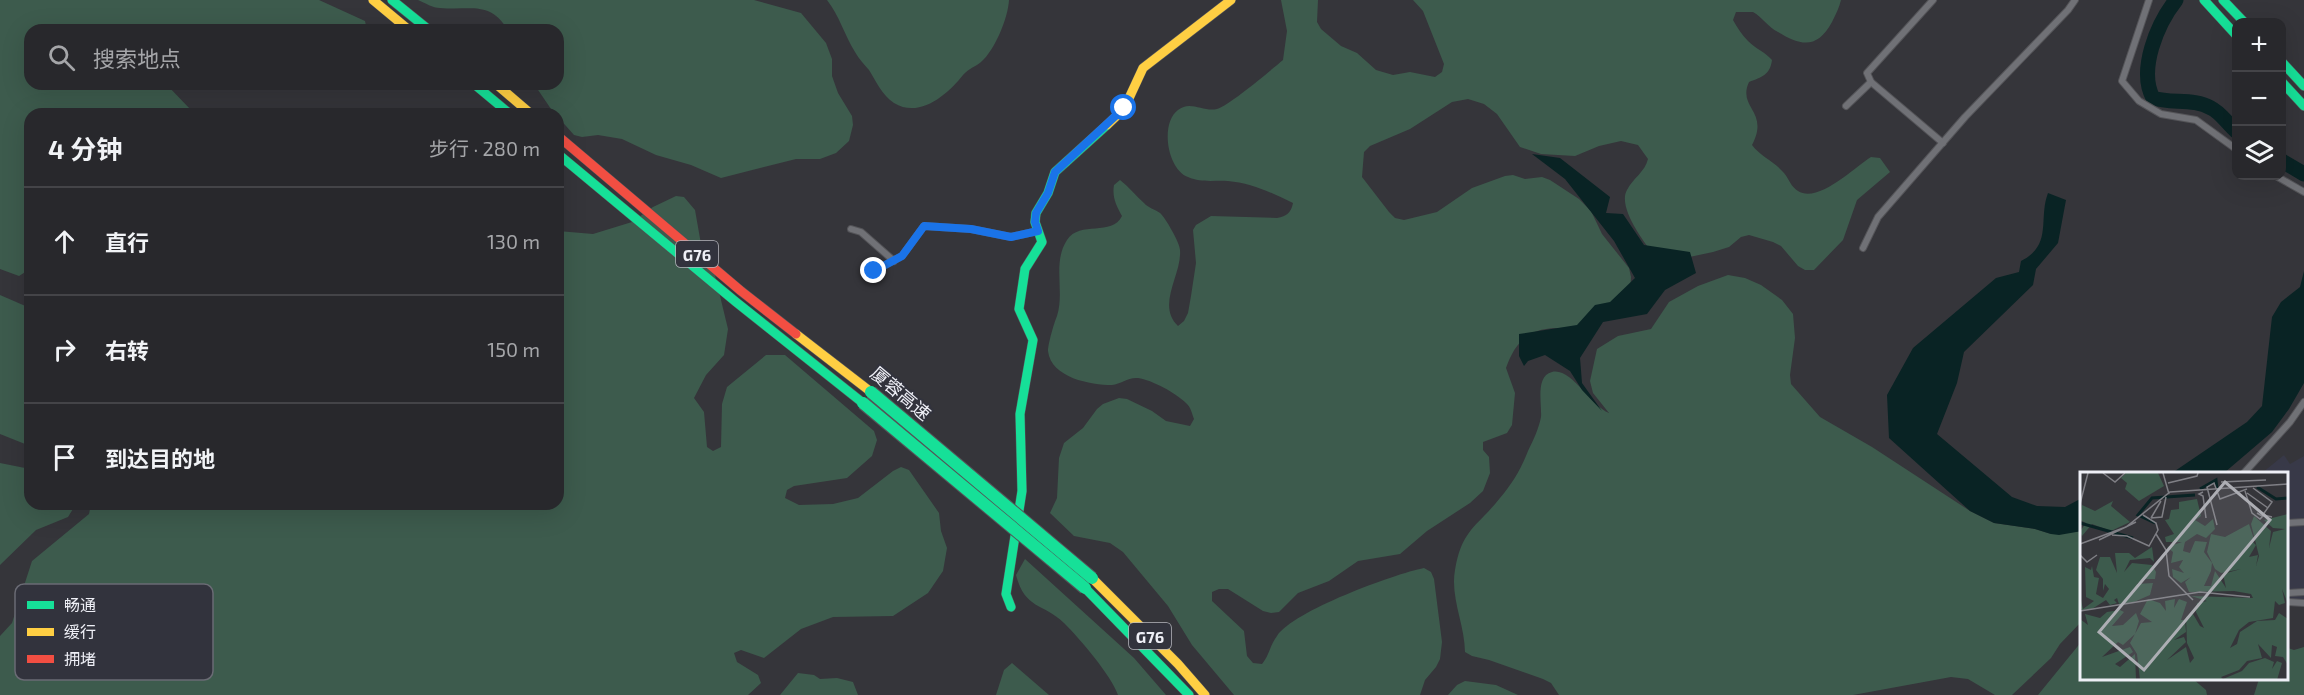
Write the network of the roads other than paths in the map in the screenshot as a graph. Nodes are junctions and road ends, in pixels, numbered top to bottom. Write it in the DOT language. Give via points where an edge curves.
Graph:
graph roads {
  1 [pos="373,0"];
  2 [pos="392,0"];
  3 [pos="1231,0"];
  4 [pos="1933,0"];
  5 [pos="2075,0"];
  6 [pos="2149,0"];
  7 [pos="2223,0"];
  8 [pos="2208,4"];
  9 [pos="2240,18"];
  10 [pos="402,24"];
  11 [pos="422,24"];
  12 [pos="2232,31"];
  13 [pos="2286,66"];
  14 [pos="1870,82"];
  15 [pos="2286,86"];
  16 [pos="2304,86"];
  17 [pos="481,90"];
  18 [pos="503,90"];
  19 [pos="1846,106"];
  20 [pos="2304,106"];
  21 [pos="503,108"];
  22 [pos="524,108"];
  23 [pos="564,141"];
  24 [pos="1943,143"];
  25 [pos="2232,146"];
  26 [pos="564,159"];
  27 [pos="2283,180"];
  28 [pos="2304,192"];
  29 [pos="851,229"];
  30 [pos="1038,231"];
  31 [pos="1863,248"];
  32 [pos="894,261"];
  33 [pos="874,271"];
  34 [pos="2304,402"];
  35 [pos="2245,472"];
  36 [pos="2304,522"];
  37 [pos="2289,523"];
  38 [pos="1089,583"];
  39 [pos="2289,602"];
  40 [pos="2304,603"];
  41 [pos="1011,607"];
  42 [pos="1189,695"];
  43 [pos="1205,695"];
  1 -- 10 [label="main road"];
  2 -- 11 [label="main road"];
  3 -- 30 [label="main road" via="1143,68 1124,108 1055,172 1036,213"];
  4 -- 14 [label="street" via="1867,73"];
  5 -- 24 [label="street"];
  6 -- 25 [label="street" via="2122,81 2139,101 2161,114 2196,120"];
  7 -- 9 [label="main road"];
  8 -- 12 [label="main road"];
  13 -- 16 [label="main road"];
  14 -- 19 [label="street"];
  14 -- 24 [label="street"];
  15 -- 20 [label="main road"];
  17 -- 21 [label="main road"];
  18 -- 22 [label="main road"];
  23 -- 38 [label="main road, 厦蓉高速 / G76, bridge" via="741,291 871,392"];
  24 -- 31 [label="street" via="1878,217"];
  26 -- 38 [label="main road, 厦蓉高速 / G76, bridge" via="736,302"];
  27 -- 28 [label="street"];
  29 -- 32 [label="street" via="861,232"];
  30 -- 32 [label="street" via="1011,237 924,226"];
  30 -- 41 [label="main road" via="1041,242 1024,269 1019,309 1033,340 1020,414 1022,491 1006,594"];
  32 -- 33 [label="street"];
  34 -- 35 [label="street"];
  36 -- 37 [label="street"];
  38 -- 42 [label="main road, 厦蓉高速 / G76"];
  38 -- 43 [label="main road, 厦蓉高速 / G76" via="1178,664"];
  39 -- 40 [label="street"];
}
